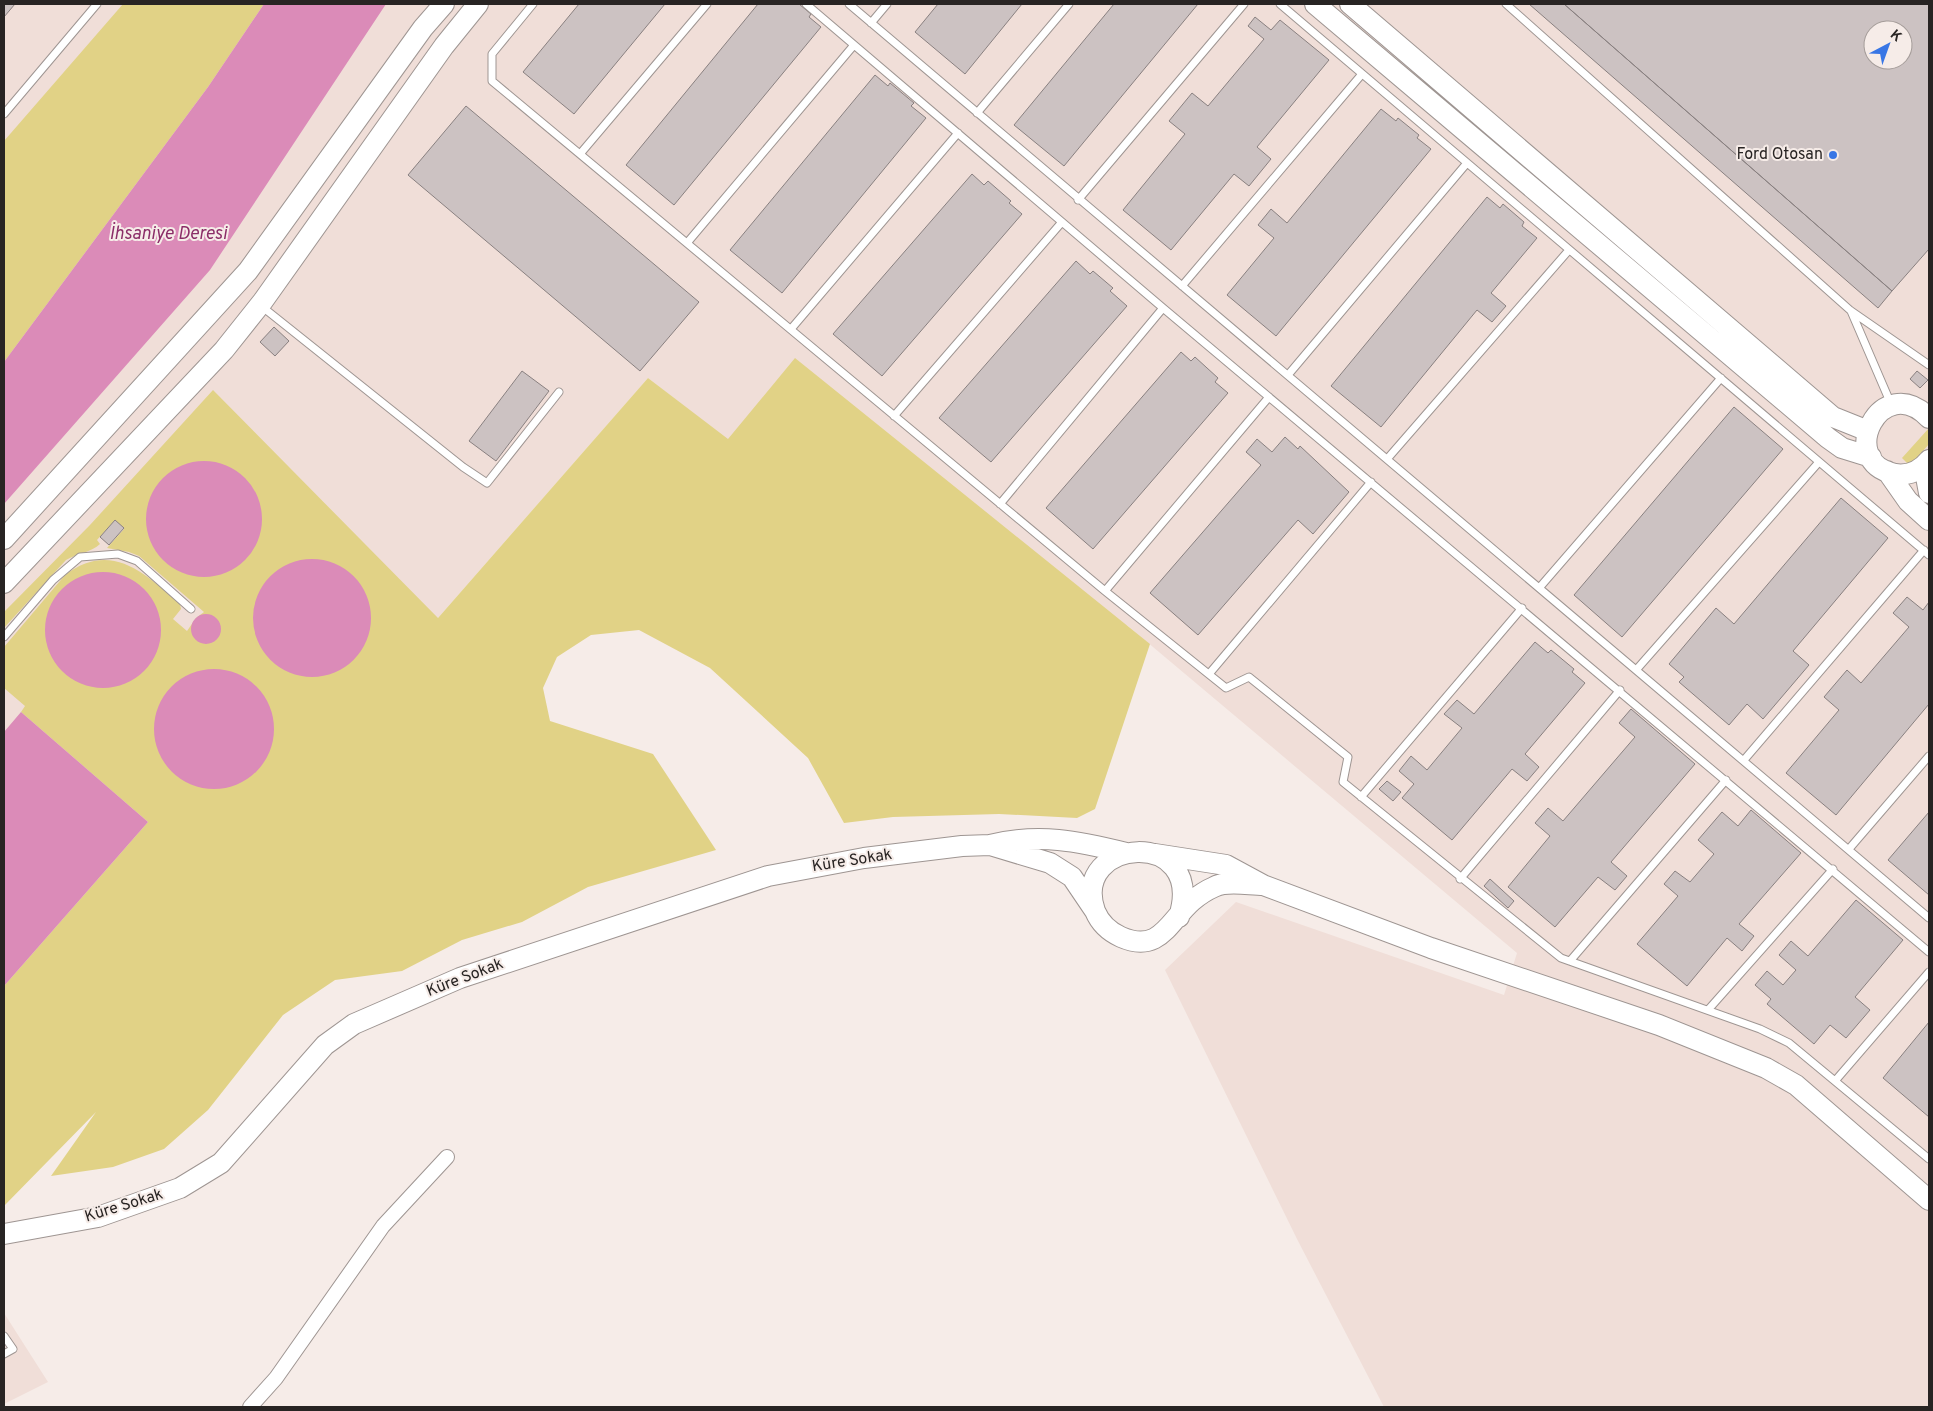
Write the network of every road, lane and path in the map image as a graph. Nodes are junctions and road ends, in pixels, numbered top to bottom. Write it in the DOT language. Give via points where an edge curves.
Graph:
graph roads {
  1 [pos="96,4"];
  2 [pos="444,4"];
  3 [pos="478,4"];
  4 [pos="534,4"];
  5 [pos="706,4"];
  6 [pos="806,4"];
  7 [pos="849,4"];
  8 [pos="887,4"];
  9 [pos="1069,4"];
  10 [pos="1244,4"];
  11 [pos="1280,4"];
  12 [pos="1315,4"];
  13 [pos="1350,4"];
  14 [pos="1506,4"];
  15 [pos="871,23"];
  16 [pos="854,45"];
  17 [pos="1362,74"];
  18 [pos="976,113"];
  19 [pos="4,114"];
  20 [pos="958,134"];
  21 [pos="580,154"];
  22 [pos="1467,163"];
  23 [pos="1078,200"];
  24 [pos="1062,222"];
  25 [pos="687,243"];
  26 [pos="1570,250"];
  27 [pos="1182,286"];
  28 [pos="260,305"];
  29 [pos="1163,308"];
  30 [pos="1851,311"];
  31 [pos="791,329"];
  32 [pos="1929,365"];
  33 [pos="1288,375"];
  34 [pos="1721,378"];
  35 [pos="559,392"];
  36 [pos="1269,397"];
  37 [pos="1892,406"];
  38 [pos="1927,412"];
  39 [pos="894,416"];
  40 [pos="1868,431"];
  41 [pos="1871,457"];
  42 [pos="1388,458"];
  43 [pos="1819,462"];
  44 [pos="1927,463"];
  45 [pos="1887,471"];
  46 [pos="1371,482"];
  47 [pos="1929,493"];
  48 [pos="1000,504"];
  49 [pos="1929,520"];
  50 [pos="4,538"];
  51 [pos="1927,552"];
  52 [pos="4,583"];
  53 [pos="1540,587"];
  54 [pos="1105,591"];
  55 [pos="1522,608"];
  56 [pos="191,609"];
  57 [pos="4,637"];
  58 [pos="1637,670"];
  59 [pos="1209,674"];
  60 [pos="1620,690"];
  61 [pos="1929,756"];
  62 [pos="1744,760"];
  63 [pos="1726,780"];
  64 [pos="1362,798"];
  65 [pos="990,845"];
  66 [pos="1849,850"];
  67 [pos="1126,853"];
  68 [pos="1155,854"];
  69 [pos="1832,869"];
  70 [pos="1460,879"];
  71 [pos="1263,885"];
  72 [pos="1096,911"];
  73 [pos="1178,917"];
  74 [pos="1929,918"];
  75 [pos="1929,952"];
  76 [pos="1570,961"];
  77 [pos="1929,972"];
  78 [pos="1708,1010"];
  79 [pos="1835,1081"];
  80 [pos="447,1157"];
  81 [pos="1929,1160"];
  82 [pos="1929,1200"];
  83 [pos="4,1234"];
  84 [pos="4,1336"];
  85 [pos="4,1354"];
  86 [pos="250,1407"];
  1 -- 19 [label="lane"];
  2 -- 50 [label="main road" via="423,28 248,271"];
  3 -- 28 [label="main road" via="444,46"];
  4 -- 21 [label="lane" via="492,54 492,80"];
  5 -- 21 [label="lane"];
  6 -- 16 [label="lane"];
  7 -- 15 [label="lane"];
  8 -- 15 [label="lane"];
  9 -- 18 [label="lane"];
  10 -- 23 [label="lane"];
  11 -- 17 [label="lane"];
  12 -- 41 [label="main road" via="1828,438 1842,448"];
  13 -- 40 [label="main road" via="1833,417"];
  14 -- 30 [label="lane"];
  15 -- 18 [label="lane"];
  16 -- 20 [label="lane"];
  16 -- 25 [label="lane"];
  17 -- 22 [label="lane"];
  17 -- 27 [label="lane"];
  18 -- 23 [label="lane"];
  20 -- 24 [label="lane"];
  20 -- 31 [label="lane"];
  21 -- 25 [label="lane"];
  22 -- 26 [label="lane"];
  22 -- 33 [label="lane"];
  23 -- 27 [label="lane"];
  24 -- 29 [label="lane"];
  24 -- 39 [label="lane"];
  25 -- 31 [label="lane"];
  26 -- 34 [label="lane"];
  26 -- 42 [label="lane"];
  27 -- 33 [label="lane"];
  28 -- 35 [label="lane" via="487,483"];
  28 -- 52 [label="main road" via="224,350"];
  29 -- 36 [label="lane"];
  29 -- 48 [label="lane"];
  30 -- 32 [label="lane"];
  30 -- 37 [label="lane"];
  31 -- 39 [label="lane"];
  33 -- 42 [label="lane"];
  34 -- 43 [label="lane"];
  34 -- 53 [label="lane"];
  36 -- 46 [label="lane"];
  36 -- 54 [label="lane"];
  37 -- 38 [label="main road" via="1902,404"];
  37 -- 40 [label="main road" via="1874,417"];
  39 -- 48 [label="lane"];
  40 -- 41 [label="main road" via="1867,447"];
  41 -- 45 [label="main road"];
  42 -- 53 [label="lane"];
  43 -- 51 [label="lane"];
  43 -- 58 [label="lane"];
  44 -- 45 [label="main road" via="1906,474"];
  44 -- 47 [label="main road"];
  45 -- 49 [label="main road" via="1908,501"];
  46 -- 55 [label="lane"];
  46 -- 59 [label="lane"];
  48 -- 54 [label="lane"];
  51 -- 62 [label="lane"];
  53 -- 58 [label="lane"];
  54 -- 59 [label="lane"];
  55 -- 60 [label="lane"];
  55 -- 64 [label="lane"];
  56 -- 57 [label="lane" via="137,561 118,554 80,557 53,580"];
  58 -- 62 [label="lane"];
  59 -- 64 [label="lane" via="1226,688 1249,677 1348,757 1343,782"];
  60 -- 63 [label="lane"];
  60 -- 70 [label="lane"];
  61 -- 66 [label="lane"];
  62 -- 66 [label="lane"];
  63 -- 69 [label="lane"];
  63 -- 76 [label="lane"];
  64 -- 70 [label="lane"];
  65 -- 67 [label="main road" via="1016,838 1074,840"];
  65 -- 72 [label="main road" via="1050,863 1072,877"];
  65 -- 83 [label="main road, Küre Sokak" via="864,858 768,876 460,978 354,1024 325,1046 221,1163 180,1188 98,1217"];
  66 -- 74 [label="lane"];
  67 -- 68 [label="main road"];
  67 -- 72 [label="main road" via="1112,859 1098,876 1093,897"];
  68 -- 71 [label="main road" via="1226,866"];
  68 -- 73 [label="main road" via="1168,862 1183,887"];
  69 -- 75 [label="lane"];
  69 -- 78 [label="lane"];
  70 -- 76 [label="lane" via="1560,958"];
  71 -- 73 [label="main road" via="1216,886 1192,901"];
  71 -- 82 [label="main road" via="1431,948 1659,1025 1766,1068 1796,1085"];
  72 -- 73 [label="main road" via="1114,934 1128,940 1143,941 1157,937 1170,929"];
  76 -- 78 [label="lane"];
  77 -- 79 [label="lane"];
  78 -- 79 [label="lane" via="1760,1028 1789,1043"];
  79 -- 81 [label="lane"];
  80 -- 86 [label="street" via="383,1226 276,1378"];
  84 -- 85 [label="lane" via="13,1349"];
}
